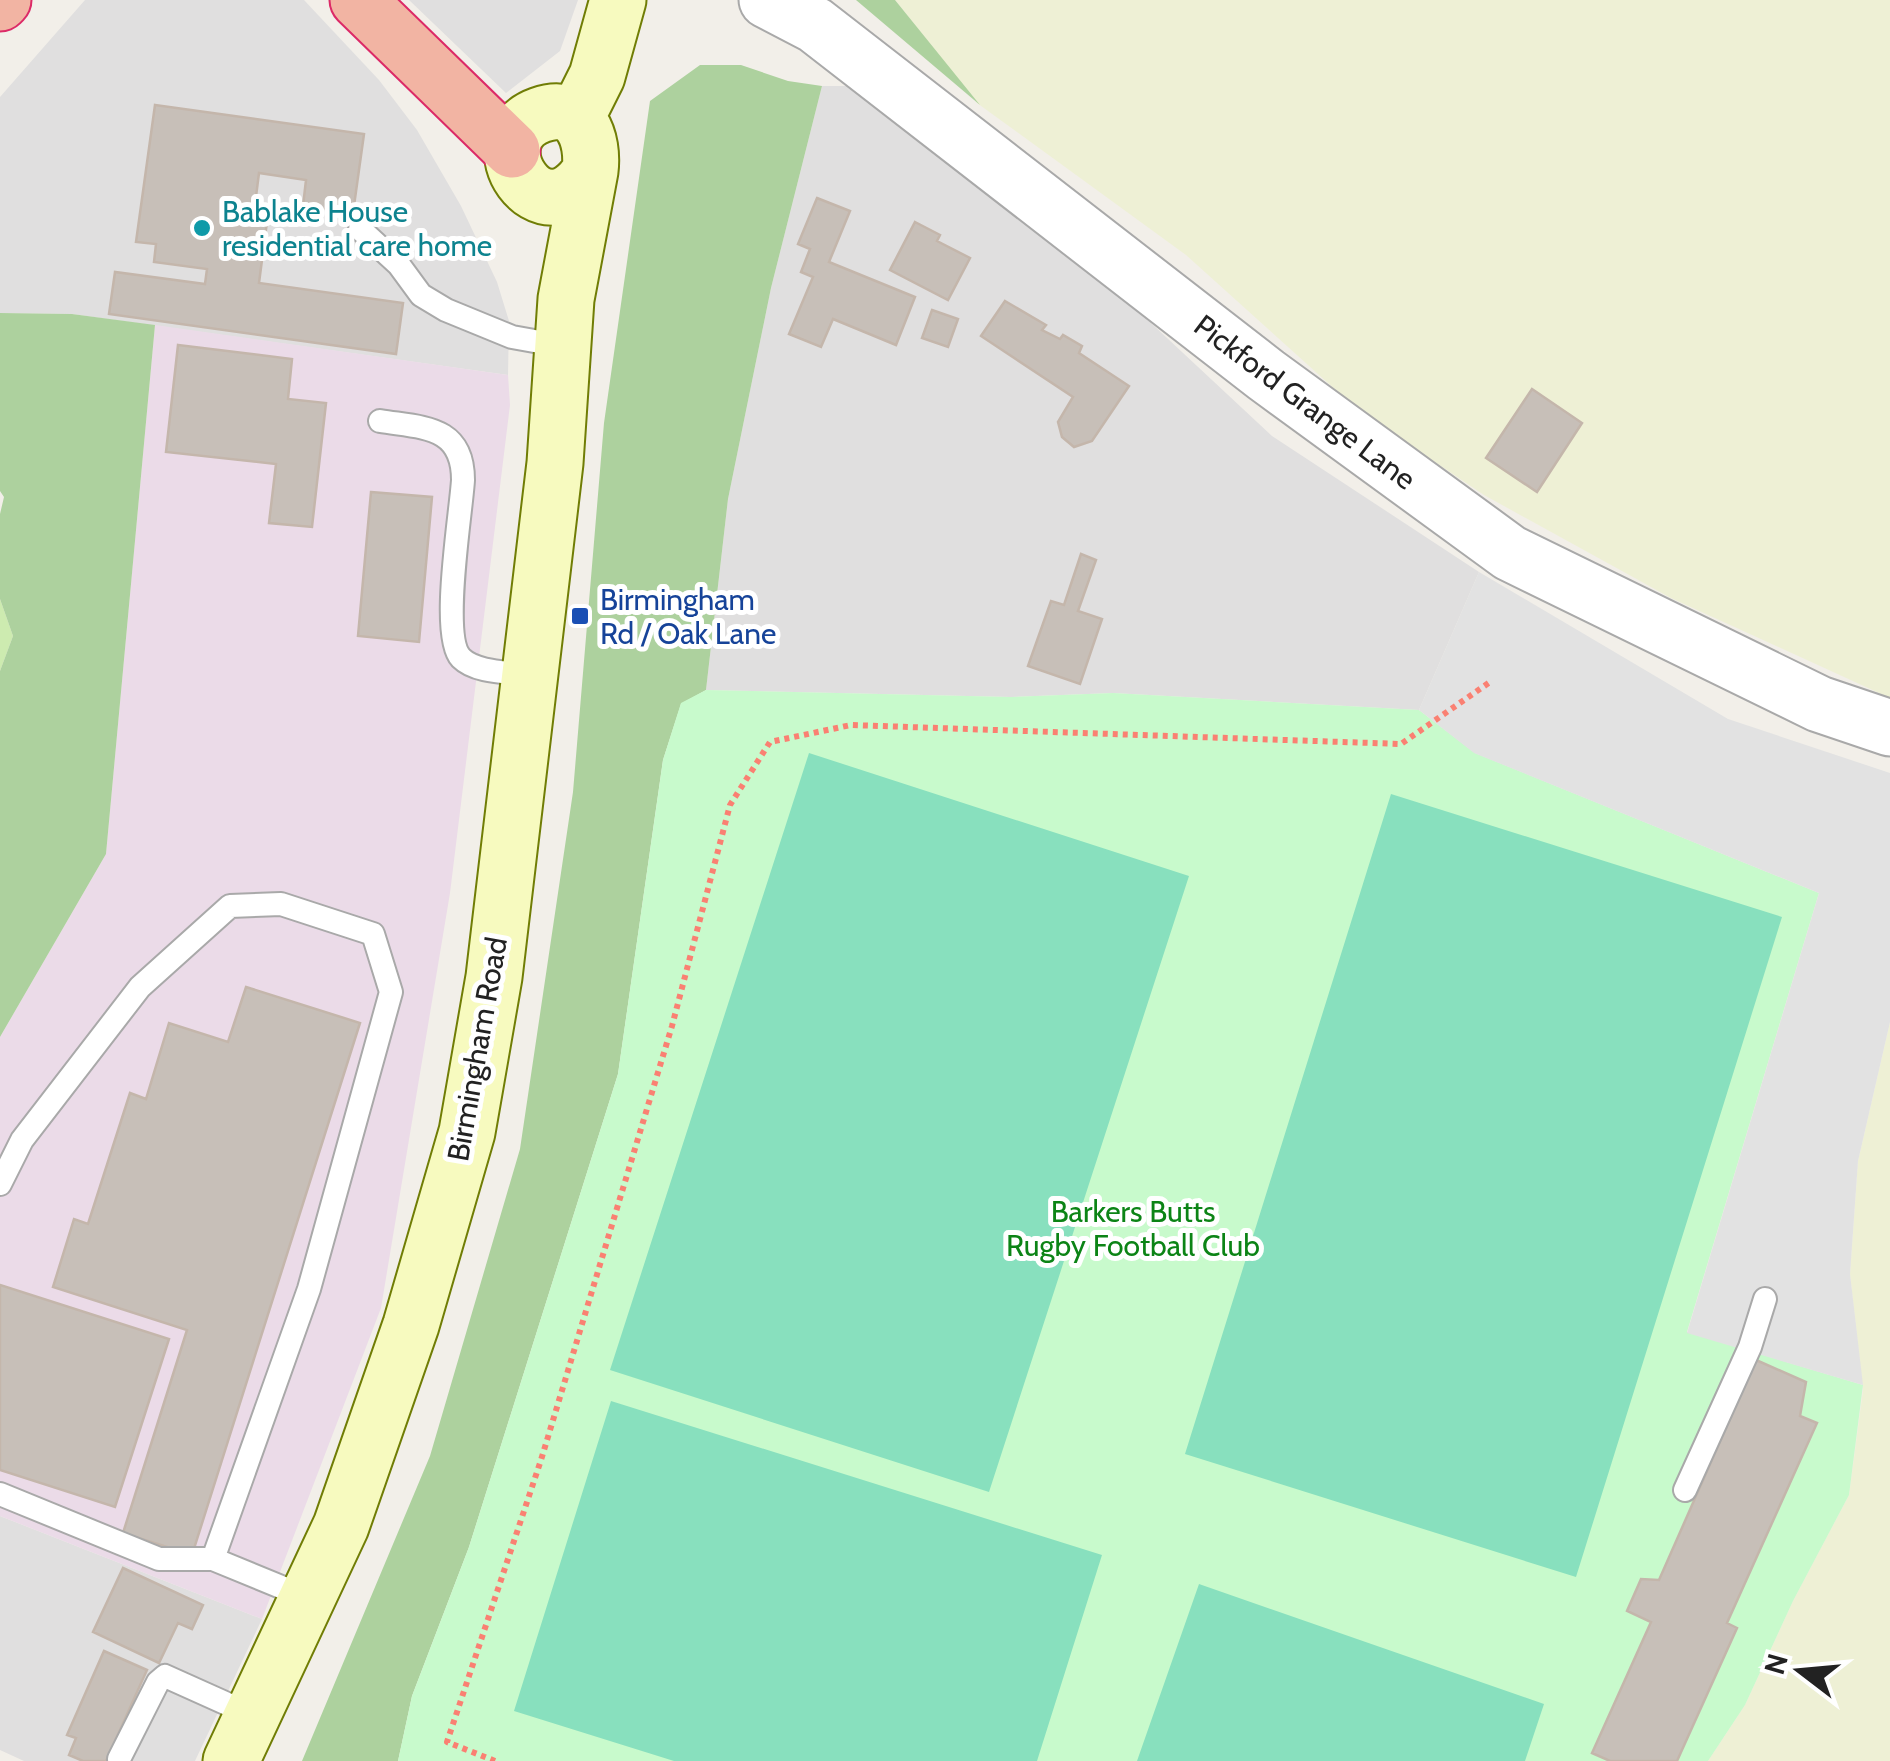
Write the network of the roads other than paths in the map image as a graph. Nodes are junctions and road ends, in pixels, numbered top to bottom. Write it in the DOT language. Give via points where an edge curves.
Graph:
graph roads {
  1 [pos="358,0"];
  2 [pos="618,0"];
  3 [pos="767,0"];
  4 [pos="576,118"];
  5 [pos="522,171"];
  6 [pos="590,172"];
  7 [pos="360,229"];
  8 [pos="564,322"];
  9 [pos="380,421"];
  10 [pos="529,676"];
  11 [pos="1890,728"];
  12 [pos="0,1184"];
  13 [pos="1765,1299"];
  14 [pos="1684,1490"];
  15 [pos="0,1494"];
  16 [pos="213,1559"];
  17 [pos="308,1598"];
  18 [pos="243,1739"];
  19 [pos="119,1759"];
  1 -- 5 [label="highway"];
  2 -- 4 [label="main road" via="597,76"];
  3 -- 11 [label="street, Pickford Grange Lane" via="815,25 1266,375 1510,552 1819,704"];
  4 -- 5 [label="main road" via="558,112 534,117 518,130"];
  4 -- 6 [label="main road" via="591,141"];
  5 -- 6 [label="main road" via="545,198 575,191"];
  5 -- 8 [label="main road, Birmingham Road" via="544,215"];
  6 -- 8 [label="main road, Birmingham Road"];
  7 -- 8 [label="lane" via="421,294 446,310 512,337"];
  8 -- 10 [label="main road, Birmingham Road"];
  9 -- 10 [label="lane" via="435,430 458,449 463,480 452,641 473,665"];
  10 -- 17 [label="main road, Birmingham Road" via="494,978 467,1132 412,1325 341,1526"];
  12 -- 16 [label="lane" via="22,1140 140,987 230,906 282,904 373,934 391,992 309,1289"];
  13 -- 14 [label="lane" via="1750,1348"];
  15 -- 16 [label="lane" via="159,1559"];
  16 -- 17 [label="lane"];
  17 -- 18 [label="main road, Birmingham Road"];
  18 -- 19 [label="lane" via="165,1676"];
}
